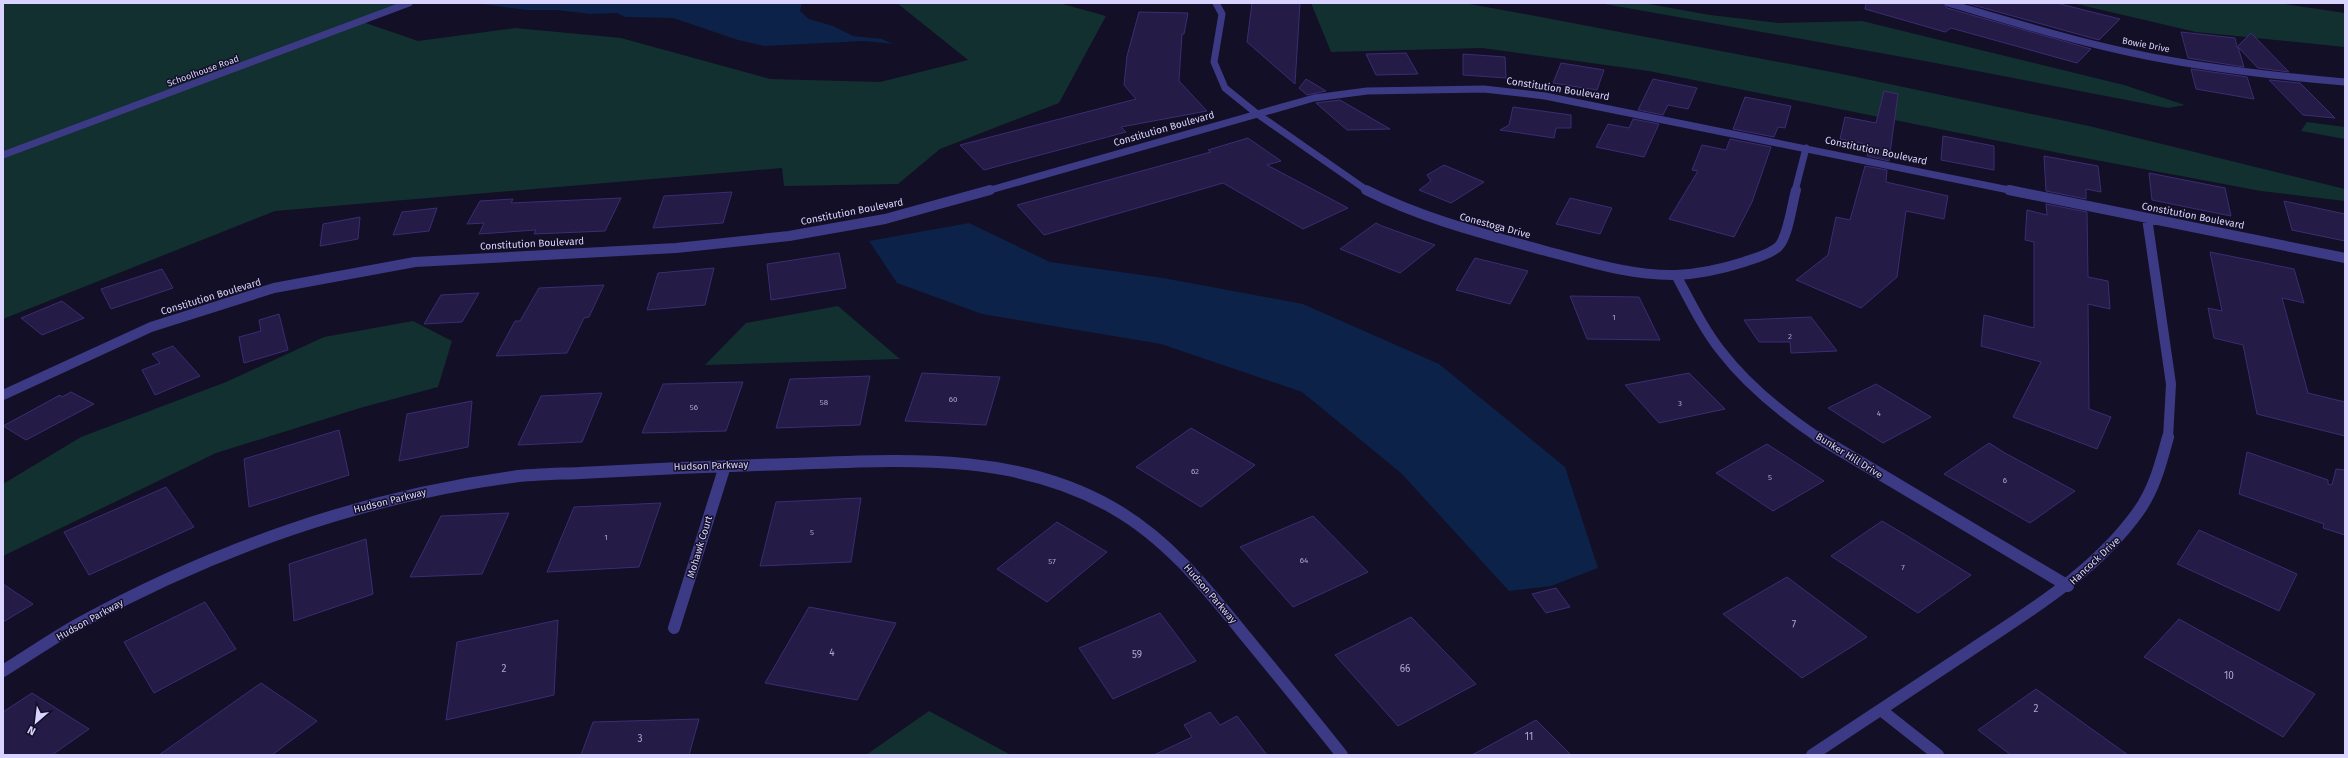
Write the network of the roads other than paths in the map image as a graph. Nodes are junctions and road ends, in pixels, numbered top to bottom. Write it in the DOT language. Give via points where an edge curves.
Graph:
graph roads {
  1 [pos="409,3"];
  2 [pos="1216,3"];
  3 [pos="1948,3"];
  4 [pos="2345,82"];
  5 [pos="1256,113"];
  6 [pos="1806,148"];
  7 [pos="3,155"];
  8 [pos="2147,218"];
  9 [pos="2345,258"];
  10 [pos="1676,275"];
  11 [pos="3,395"];
  12 [pos="725,466"];
  13 [pos="2068,586"];
  14 [pos="674,628"];
  15 [pos="3,672"];
  16 [pos="1882,710"];
  17 [pos="1342,755"];
  18 [pos="1812,755"];
  19 [pos="1938,755"];
  1 -- 7 [label="street, Schoolhouse Road"];
  2 -- 5 [label="street, Conestoga Drive" via="1222,14 1214,62 1225,88"];
  3 -- 4 [label="street, Bowie Drive" via="2103,46 2153,56 2245,72"];
  5 -- 6 [label="street, Constitution Boulevard" via="1314,98 1368,90 1484,89 1545,96"];
  5 -- 10 [label="street, Conestoga Drive" via="1364,189 1395,205 1450,225 1562,255 1636,272"];
  5 -- 11 [label="street, Constitution Boulevard" via="955,200 885,219 846,226 789,236 676,248 415,262 274,288 150,328"];
  6 -- 8 [label="street, Constitution Boulevard"];
  6 -- 10 [label="street, Conestoga Drive" via="1785,233 1778,247 1740,265 1715,271"];
  8 -- 9 [label="street, Constitution Boulevard"];
  8 -- 13 [label="street, Hancock Drive" via="2170,384 2172,410 2169,435 2159,472 2138,513 2118,540"];
  10 -- 13 [label="street, Bunker Hill Drive" via="1700,319 1728,360 1758,390 1797,422 1855,460"];
  12 -- 14 [label="street, Mohawk Court"];
  12 -- 15 [label="street, Hudson Parkway" via="506,478 415,493 354,509 281,532 120,602 67,630"];
  12 -- 17 [label="street, Hudson Parkway" via="916,459 976,464 1028,473 1091,497 1112,507 1158,538 1196,575"];
  13 -- 16 [label="street, Hancock Drive"];
  16 -- 18 [label="street, Hancock Drive"];
  16 -- 19 [label="street"];
}
